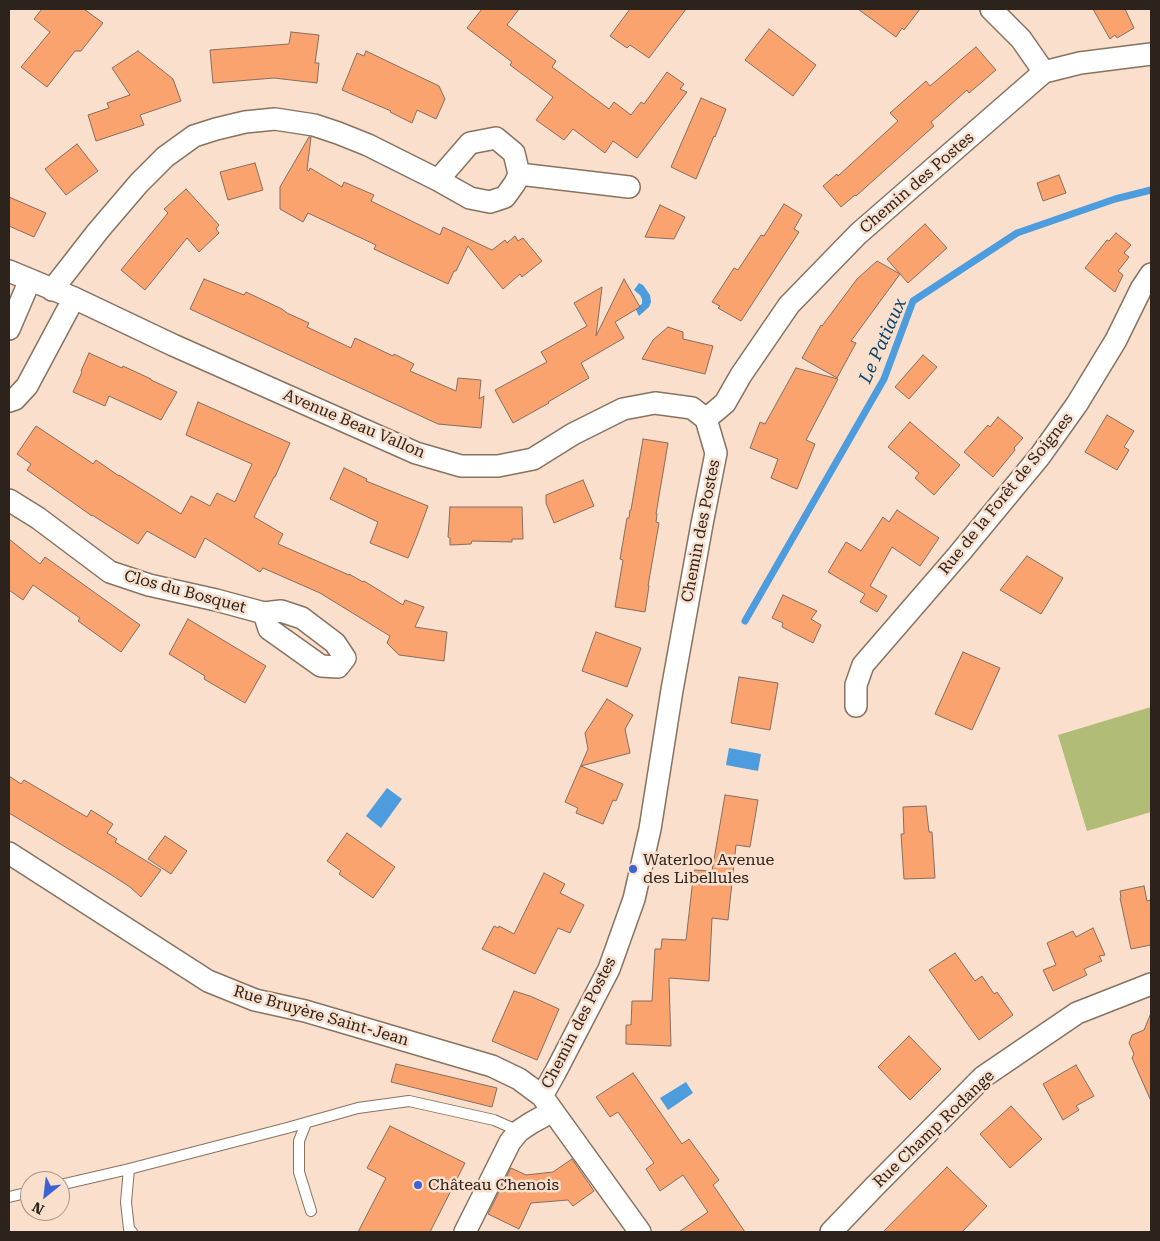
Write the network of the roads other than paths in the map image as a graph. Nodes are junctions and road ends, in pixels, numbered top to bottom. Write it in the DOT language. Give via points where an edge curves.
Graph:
graph roads {
  1 [pos="991,9"];
  2 [pos="1151,54"];
  3 [pos="1044,72"];
  4 [pos="519,174"];
  5 [pos="438,180"];
  6 [pos="629,187"];
  7 [pos="9,271"];
  8 [pos="1151,274"];
  9 [pos="30,280"];
  10 [pos="52,290"];
  11 [pos="74,298"];
  12 [pos="9,329"];
  13 [pos="9,401"];
  14 [pos="706,419"];
  15 [pos="9,500"];
  16 [pos="264,614"];
  17 [pos="856,706"];
  18 [pos="9,853"];
  19 [pos="1151,984"];
  20 [pos="548,1104"];
  21 [pos="306,1123"];
  22 [pos="520,1131"];
  23 [pos="129,1169"];
  24 [pos="70,1183"];
  25 [pos="311,1211"];
  26 [pos="132,1232"];
  27 [pos="465,1232"];
  28 [pos="640,1232"];
  29 [pos="832,1232"];
  1 -- 3 [label="street"];
  2 -- 3 [label="street, Chemin des Postes" via="1080,63"];
  3 -- 14 [label="street, Chemin des Postes" via="858,234 789,305 725,403"];
  4 -- 5 [label="street" via="504,196 490,202 470,198"];
  4 -- 5 [label="street" via="514,153 496,138 470,143"];
  4 -- 6 [label="street"];
  5 -- 10 [label="street" via="368,145 314,125 275,119 216,129 194,136 165,157 98,231"];
  7 -- 9 [label="street, Avenue Beau Vallon"];
  8 -- 17 [label="street, Rue de la Forêt de Soignes" via="1082,396 1040,456 863,665 856,686"];
  9 -- 10 [label="street, Avenue Beau Vallon"];
  9 -- 12 [label="street"];
  10 -- 11 [label="street, Avenue Beau Vallon"];
  11 -- 13 [label="street" via="27,386"];
  11 -- 14 [label="street, Avenue Beau Vallon" via="416,454 461,466 498,466 533,459 623,409 655,403 692,408"];
  14 -- 20 [label="street, Chemin des Postes" via="716,453 650,829 634,899 610,969 556,1071"];
  15 -- 16 [label="street, Clos du Bosquet" via="110,572"];
  18 -- 20 [label="street, Rue Bruyère Saint-Jean" via="208,980 255,1000 492,1066 519,1079"];
  19 -- 29 [label="street, Rue Champ Rodange" via="1077,1013 983,1077"];
  20 -- 22 [label="street, Chemin des Postes"];
  20 -- 28 [label="street, Rue Bruyère Saint-Jean"];
  21 -- 22 [label="lane" via="358,1108 409,1101 494,1120"];
  21 -- 23 [label="lane"];
  21 -- 25 [label="lane" via="299,1141 300,1172"];
  22 -- 27 [label="street, Chemin des Postes" via="510,1142"];
  23 -- 24 [label="lane"];
  23 -- 26 [label="lane" via="126,1202"];
}
